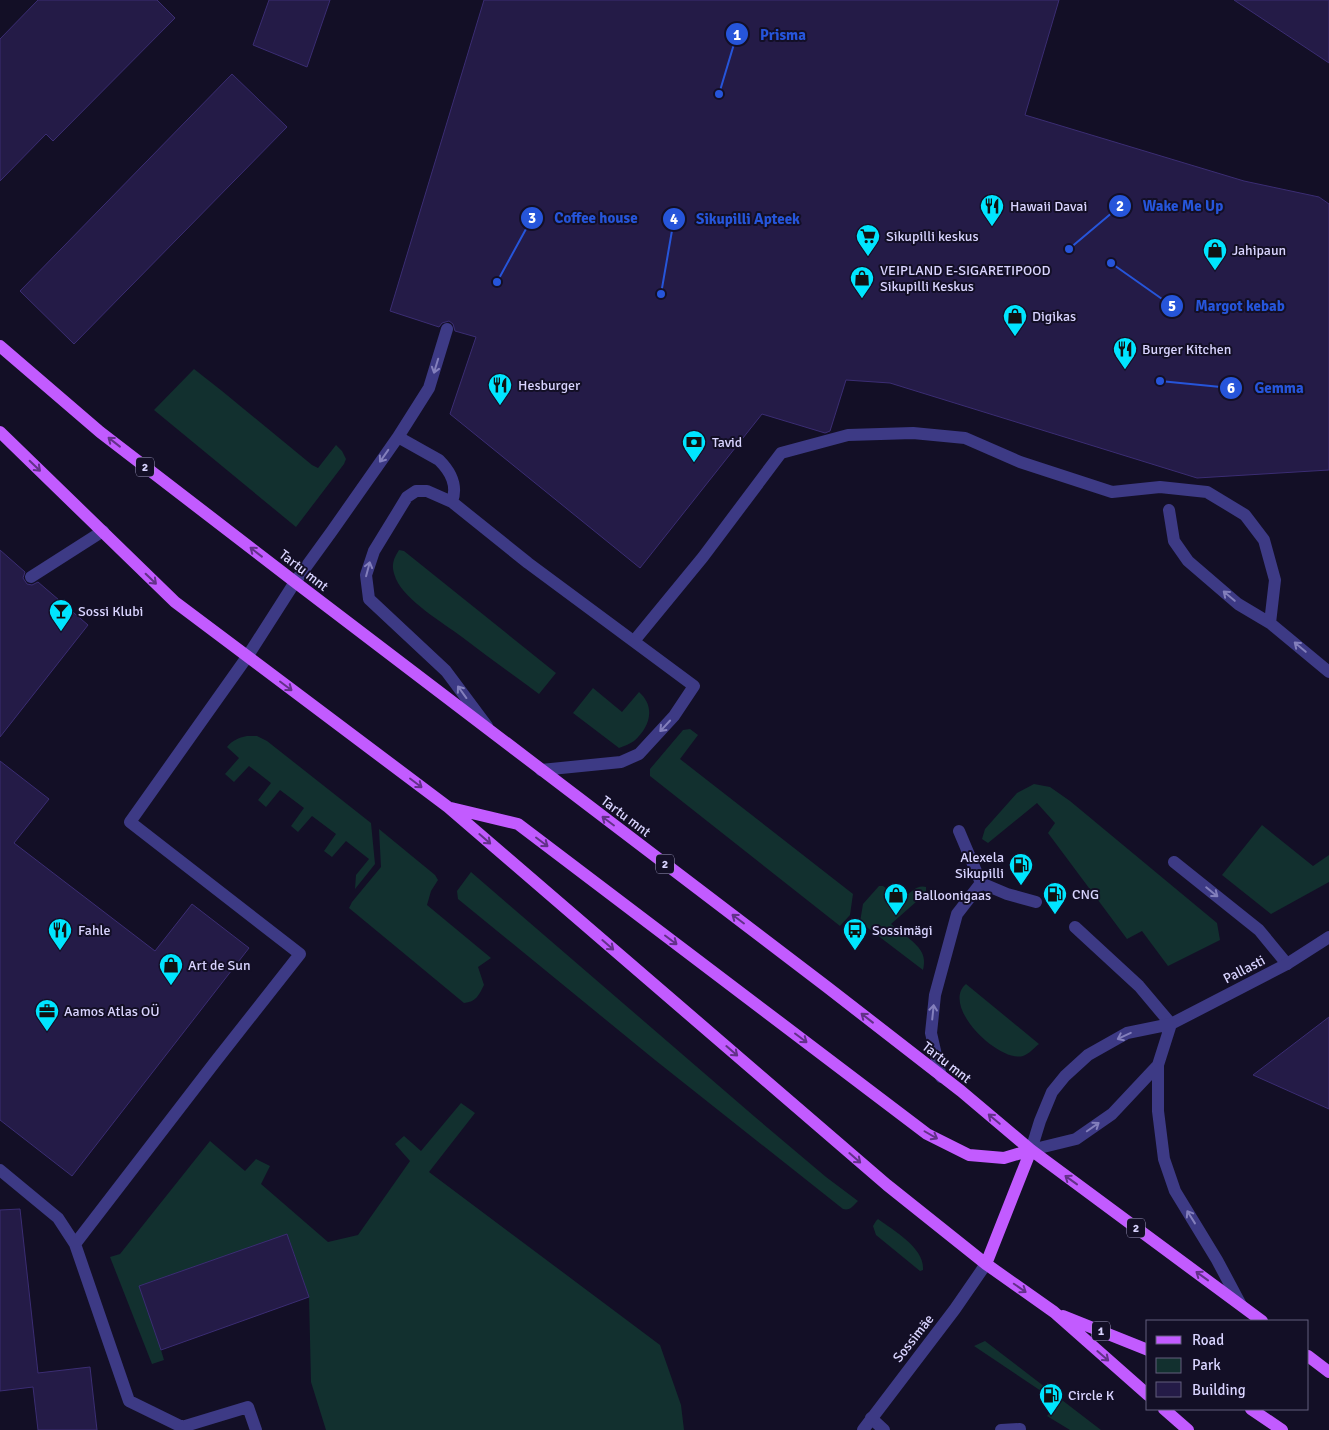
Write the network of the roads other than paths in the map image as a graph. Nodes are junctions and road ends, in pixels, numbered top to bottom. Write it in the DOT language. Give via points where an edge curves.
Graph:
graph roads {
  1 [pos="447,329"];
  2 [pos="0,346"];
  3 [pos="0,432"];
  4 [pos="398,437"];
  5 [pos="452,502"];
  6 [pos="1168,510"];
  7 [pos="102,531"];
  8 [pos="31,577"];
  9 [pos="295,582"];
  10 [pos="1270,623"];
  11 [pos="634,641"];
  12 [pos="247,657"];
  13 [pos="1329,672"];
  14 [pos="490,731"];
  15 [pos="541,770"];
  16 [pos="448,808"];
  17 [pos="959,831"];
  18 [pos="1174,862"];
  19 [pos="981,883"];
  20 [pos="1036,902"];
  21 [pos="1075,927"];
  22 [pos="1329,937"];
  23 [pos="1287,964"];
  24 [pos="1171,1024"];
  25 [pos="1158,1064"];
  26 [pos="941,1077"];
  27 [pos="1031,1150"];
  28 [pos="0,1170"];
  29 [pos="75,1244"];
  30 [pos="986,1264"];
  31 [pos="1241,1305"];
  32 [pos="1054,1312"];
  33 [pos="1261,1320"];
  34 [pos="1146,1349"];
  35 [pos="1309,1357"];
  36 [pos="1329,1372"];
  37 [pos="1146,1393"];
  38 [pos="1165,1410"];
  39 [pos="1252,1410"];
  40 [pos="871,1418"];
  41 [pos="1020,1429"];
  42 [pos="256,1430"];
  43 [pos="863,1430"];
  44 [pos="884,1430"];
  45 [pos="1001,1430"];
  46 [pos="1188,1430"];
  47 [pos="1282,1430"];
  1 -- 4 [label="street, one-way" via="429,388"];
  9 -- 2 [label="main road, Tartu mnt / 2, one-way" via="100,432"];
  3 -- 7 [label="main road, one-way"];
  4 -- 5 [label="street" via="439,460 450,472 454,485"];
  4 -- 9 [label="street, one-way"];
  5 -- 11 [label="street"];
  14 -- 5 [label="street, one-way" via="446,671 369,599 366,576 374,551 407,496 422,490"];
  10 -- 6 [label="street, one-way" via="1238,604 1188,561 1174,541"];
  7 -- 8 [label="street"];
  7 -- 12 [label="main road, one-way" via="175,602"];
  9 -- 12 [label="street"];
  9 -- 14 [label="main road, Tartu mnt / 2"];
  10 -- 11 [label="street" via="1274,580 1264,540 1245,515 1207,492 1160,487 1112,492 1020,462 964,438 913,433 848,435 781,453 703,557"];
  13 -- 10 [label="street, one-way"];
  11 -- 15 [label="street, one-way" via="694,686 674,716 639,754 620,762"];
  12 -- 16 [label="main road, one-way"];
  12 -- 29 [label="street" via="130,822 300,954"];
  14 -- 15 [label="main road, Tartu mnt / 2"];
  26 -- 15 [label="main road, Tartu mnt / 2, one-way"];
  16 -- 27 [label="main road, one-way" via="518,824 928,1134 969,1155 1004,1158"];
  16 -- 30 [label="main road, one-way" via="887,1185"];
  17 -- 19 [label="street"];
  18 -- 23 [label="street, one-way" via="1259,930"];
  19 -- 20 [label="street"];
  26 -- 19 [label="street, one-way" via="931,1033 935,995 957,914"];
  21 -- 24 [label="street" via="1139,986"];
  22 -- 23 [label="street, Pallasti"];
  23 -- 24 [label="street, Pallasti"];
  24 -- 25 [label="street"];
  24 -- 27 [label="street, Pallasti, one-way" via="1127,1033 1088,1055 1052,1092"];
  27 -- 25 [label="street, one-way" via="1076,1139 1112,1114"];
  31 -- 25 [label="street, one-way" via="1218,1260 1175,1191 1164,1159 1158,1111"];
  27 -- 26 [label="main road, Tartu mnt / 2, one-way"];
  27 -- 30 [label="main road"];
  31 -- 27 [label="main road, Tartu mnt / 2, one-way"];
  28 -- 29 [label="street" via="58,1218"];
  29 -- 42 [label="street" via="129,1400 182,1428 248,1407"];
  30 -- 32 [label="main road, one-way"];
  30 -- 40 [label="street, Sossimäe"];
  31 -- 33 [label="main road, Tartu mnt / 2"];
  32 -- 34 [label="main road, 1"];
  32 -- 37 [label="main road, one-way"];
  35 -- 36 [label="main road"];
  38 -- 46 [label="main road"];
  39 -- 47 [label="main road"];
  40 -- 43 [label="street, Sossimäe"];
  40 -- 44 [label="street"];
  41 -- 45 [label="street"];
}
